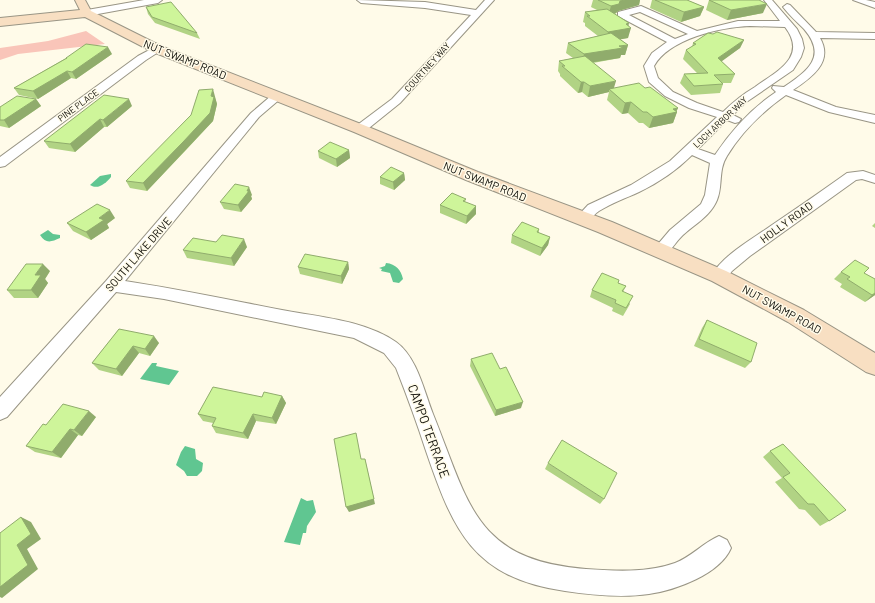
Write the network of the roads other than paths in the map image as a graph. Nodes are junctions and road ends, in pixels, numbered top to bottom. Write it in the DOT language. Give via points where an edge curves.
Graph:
graph roads {
  1 [pos="158,0"];
  2 [pos="361,0"];
  3 [pos="490,0"];
  4 [pos="768,0"];
  5 [pos="782,0"];
  6 [pos="856,0"];
  7 [pos="875,5"];
  8 [pos="84,6"];
  9 [pos="476,13"];
  10 [pos="778,13"];
  11 [pos="793,13"];
  12 [pos="0,22"];
  13 [pos="787,24"];
  14 [pos="694,33"];
  15 [pos="814,35"];
  16 [pos="875,36"];
  17 [pos="674,42"];
  18 [pos="157,49"];
  19 [pos="783,72"];
  20 [pos="801,79"];
  21 [pos="765,83"];
  22 [pos="783,90"];
  23 [pos="276,97"];
  24 [pos="725,116"];
  25 [pos="875,118"];
  26 [pos="748,124"];
  27 [pos="360,130"];
  28 [pos="690,150"];
  29 [pos="718,161"];
  30 [pos="0,163"];
  31 [pos="875,179"];
  32 [pos="582,219"];
  33 [pos="661,250"];
  34 [pos="719,276"];
  35 [pos="112,285"];
  36 [pos="875,365"];
  37 [pos="0,411"];
  38 [pos="719,548"];
  1 -- 8 [label="street"];
  2 -- 9 [label="street" via="425,5"];
  3 -- 9 [label="street, COURTNEY WAY"];
  4 -- 10 [label="street, LOCH ARBOR WAY"];
  5 -- 11 [label="street, LOCH ARBOR WAY"];
  6 -- 7 [label="street"];
  8 -- 12 [label="main road"];
  8 -- 18 [label="main road, NUT SWAMP ROAD" via="122,33"];
  9 -- 27 [label="street, COURTNEY WAY" via="396,101"];
  10 -- 11 [label="street"];
  10 -- 13 [label="street, LOCH ARBOR WAY"];
  11 -- 15 [label="street, LOCH ARBOR WAY"];
  13 -- 14 [label="street" via="740,24"];
  13 -- 19 [label="street, LOCH ARBOR WAY" via="794,30 798,39 799,52 796,61"];
  14 -- 17 [label="street"];
  14 -- 17 [label="street" via="641,9 621,14"];
  15 -- 16 [label="street"];
  15 -- 20 [label="street, LOCH ARBOR WAY" via="820,57"];
  17 -- 24 [label="street" via="656,54 651,61 650,69 654,80 676,97"];
  18 -- 23 [label="main road, NUT SWAMP ROAD"];
  18 -- 30 [label="street, PINE PLACE"];
  19 -- 20 [label="street"];
  19 -- 21 [label="street, LOCH ARBOR WAY"];
  20 -- 22 [label="street, LOCH ARBOR WAY"];
  21 -- 22 [label="street"];
  21 -- 24 [label="street, LOCH ARBOR WAY"];
  22 -- 25 [label="street" via="833,110"];
  22 -- 26 [label="street, LOCH ARBOR WAY"];
  23 -- 27 [label="main road, NUT SWAMP ROAD"];
  23 -- 35 [label="street, SOUTH LAKE DRIVE" via="255,115"];
  24 -- 26 [label="street"];
  24 -- 28 [label="street, LOCH ARBOR WAY"];
  26 -- 29 [label="street, LOCH ARBOR WAY"];
  27 -- 32 [label="main road, NUT SWAMP ROAD"];
  28 -- 29 [label="street"];
  28 -- 32 [label="street, LOCH ARBOR WAY" via="651,180 593,208"];
  29 -- 33 [label="street" via="714,188 707,205"];
  31 -- 34 [label="street, HOLLY ROAD" via="857,175 835,187 744,252"];
  32 -- 33 [label="main road, NUT SWAMP ROAD"];
  33 -- 34 [label="main road, NUT SWAMP ROAD"];
  34 -- 36 [label="main road, NUT SWAMP ROAD" via="796,316"];
  35 -- 37 [label="street, SOUTH LAKE DRIVE"];
  35 -- 38 [label="street, CAMPO TERRACE" via="358,332 390,348 404,364 453,495 466,521 489,548 532,573 567,580 645,582 674,576 692,568"];
}
